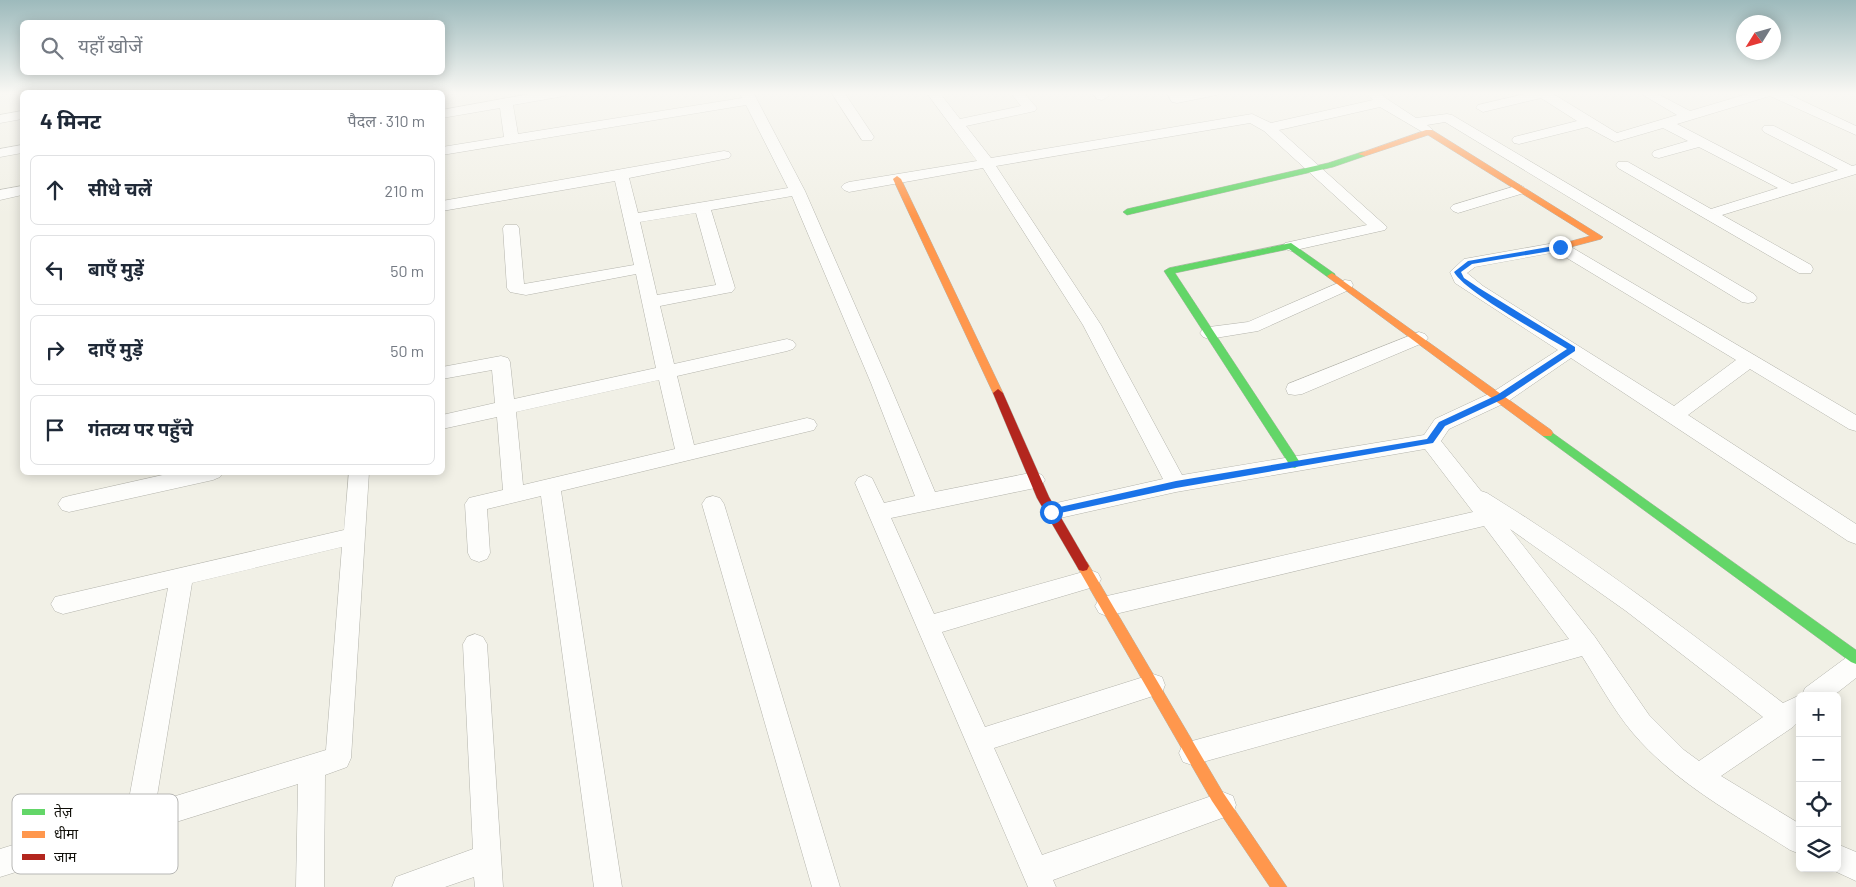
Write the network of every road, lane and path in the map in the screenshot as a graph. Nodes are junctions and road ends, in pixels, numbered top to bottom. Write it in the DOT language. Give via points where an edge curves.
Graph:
graph roads {
  1 [pos="511,133"];
  2 [pos="552,133"];
  3 [pos="767,133"];
  4 [pos="865,133"];
  5 [pos="964,133"];
  6 [pos="1159,133"];
  7 [pos="1274,133"];
  8 [pos="1425,133"];
  9 [pos="1431,133"];
  10 [pos="1473,133"];
  11 [pos="1545,133"];
  12 [pos="1608,133"];
  13 [pos="1630,133"];
  14 [pos="1685,133"];
  15 [pos="1779,133"];
  16 [pos="867,137"];
  17 [pos="1519,140"];
  18 [pos="512,141"];
  19 [pos="1702,142"];
  20 [pos="20,149"];
  21 [pos="445,151"];
  22 [pos="0,153"];
  23 [pos="1659,154"];
  24 [pos="724,155"];
  25 [pos="986,162"];
  26 [pos="1624,165"];
  27 [pos="1312,169"];
  28 [pos="1853,170"];
  29 [pos="621,175"];
  30 [pos="897,179"];
  31 [pos="849,187"];
  32 [pos="1519,190"];
  33 [pos="1792,190"];
  34 [pos="20,191"];
  35 [pos="797,191"];
  36 [pos="0,195"];
  37 [pos="445,205"];
  38 [pos="702,207"];
  39 [pos="1458,208"];
  40 [pos="1127,212"];
  41 [pos="1710,214"];
  42 [pos="630,219"];
  43 [pos="1629,227"];
  44 [pos="511,228"];
  45 [pos="1598,237"];
  46 [pos="1291,246"];
  47 [pos="1560,247"];
  48 [pos="642,268"];
  49 [pos="1805,269"];
  50 [pos="1345,285"];
  51 [pos="1748,298"];
  52 [pos="650,302"];
  53 [pos="1209,333"];
  54 [pos="1419,338"];
  55 [pos="786,345"];
  56 [pos="1572,349"];
  57 [pos="1748,360"];
  58 [pos="667,371"];
  59 [pos="445,372"];
  60 [pos="1295,389"];
  61 [pos="1500,397"];
  62 [pos="506,408"];
  63 [pos="1674,415"];
  64 [pos="445,421"];
  65 [pos="1856,424"];
  66 [pos="807,425"];
  67 [pos="1430,441"];
  68 [pos="686,455"];
  69 [pos="1295,464"];
  70 [pos="200,475"];
  71 [pos="359,475"];
  72 [pos="1035,480"];
  73 [pos="865,483"];
  74 [pos="1176,484"];
  75 [pos="550,486"];
  76 [pos="1469,492"];
  77 [pos="514,495"];
  78 [pos="928,501"];
  79 [pos="69,504"];
  80 [pos="713,504"];
  81 [pos="1051,512"];
  82 [pos="878,513"];
  83 [pos="1488,517"];
  84 [pos="1856,535"];
  85 [pos="354,536"];
  86 [pos="480,553"];
  87 [pos="182,576"];
  88 [pos="1090,579"];
  89 [pos="63,604"];
  90 [pos="1107,606"];
  91 [pos="927,626"];
  92 [pos="475,644"];
  93 [pos="1588,644"];
  94 [pos="1856,658"];
  95 [pos="1856,664"];
  96 [pos="1153,685"];
  97 [pos="1819,692"];
  98 [pos="1792,713"];
  99 [pos="978,741"];
  100 [pos="1192,754"];
  101 [pos="312,767"];
  102 [pos="1698,777"];
  103 [pos="143,794"];
  104 [pos="1223,805"];
  105 [pos="178,808"];
  106 [pos="1796,838"];
  107 [pos="487,858"];
  108 [pos="12,860"];
  109 [pos="1841,860"];
  110 [pos="1,863"];
  111 [pos="1856,867"];
  112 [pos="1039,880"];
  113 [pos="310,887"];
  114 [pos="406,887"];
  115 [pos="489,887"];
  116 [pos="608,887"];
  117 [pos="826,887"];
  118 [pos="1279,887"];
  1 -- 18 [label="street"];
  2 -- 18 [label="street"];
  3 -- 35 [label="street"];
  4 -- 16 [label="street"];
  5 -- 25 [label="street"];
  6 -- 25 [label="street"];
  7 -- 27 [label="street"];
  8 -- 27 [label="street"];
  9 -- 32 [label="street"];
  10 -- 43 [label="street"];
  11 -- 17 [label="street"];
  12 -- 13 [label="street" via="1615,138"];
  14 -- 19 [label="street"];
  15 -- 28 [label="street"];
  18 -- 21 [label="street"];
  19 -- 23 [label="street"];
  19 -- 33 [label="street"];
  20 -- 22 [label="street"];
  24 -- 29 [label="street"];
  25 -- 30 [label="street"];
  25 -- 74 [label="street" via="1092,325"];
  26 -- 41 [label="street"];
  27 -- 40 [label="street"];
  27 -- 46 [label="street" via="1379,227"];
  28 -- 33 [label="street"];
  29 -- 37 [label="street"];
  29 -- 42 [label="street"];
  30 -- 31 [label="street"];
  30 -- 72 [label="street" via="985,362"];
  32 -- 39 [label="street"];
  32 -- 45 [label="street"];
  33 -- 41 [label="street"];
  34 -- 36 [label="street"];
  35 -- 38 [label="street"];
  35 -- 78 [label="street"];
  38 -- 42 [label="street"];
  38 -- 52 [label="street" via="726,288"];
  41 -- 49 [label="street"];
  42 -- 48 [label="street"];
  43 -- 45 [label="street"];
  43 -- 51 [label="street"];
  44 -- 48 [label="street" via="516,288 526,290"];
  45 -- 47 [label="street"];
  46 -- 50 [label="street"];
  46 -- 53 [label="street" via="1169,271"];
  47 -- 56 [label="street" via="1470,263 1458,272 1477,290"];
  47 -- 57 [label="street"];
  48 -- 52 [label="street"];
  50 -- 53 [label="street" via="1252,327"];
  50 -- 54 [label="street"];
  52 -- 58 [label="street"];
  53 -- 69 [label="street"];
  54 -- 60 [label="street"];
  54 -- 61 [label="street"];
  55 -- 58 [label="street"];
  56 -- 61 [label="street"];
  56 -- 63 [label="street"];
  57 -- 63 [label="street"];
  57 -- 65 [label="street"];
  58 -- 62 [label="street"];
  58 -- 68 [label="street"];
  59 -- 62 [label="street" via="501,362"];
  61 -- 67 [label="street" via="1442,424"];
  61 -- 94 [label="street"];
  62 -- 64 [label="street"];
  62 -- 77 [label="street"];
  63 -- 84 [label="street"];
  66 -- 68 [label="street"];
  67 -- 69 [label="street"];
  67 -- 76 [label="street"];
  68 -- 75 [label="street"];
  69 -- 74 [label="street"];
  70 -- 79 [label="street"];
  71 -- 85 [label="street"];
  72 -- 78 [label="street"];
  72 -- 81 [label="street"];
  73 -- 82 [label="street"];
  74 -- 81 [label="street"];
  75 -- 77 [label="street"];
  75 -- 116 [label="street"];
  76 -- 83 [label="street"];
  76 -- 98 [label="street" via="1537,534"];
  77 -- 86 [label="street" via="476,504"];
  78 -- 82 [label="street"];
  80 -- 117 [label="street"];
  81 -- 88 [label="street"];
  82 -- 91 [label="street"];
  83 -- 90 [label="street"];
  83 -- 93 [label="street"];
  85 -- 87 [label="street"];
  85 -- 101 [label="street" via="338,758"];
  87 -- 89 [label="street"];
  87 -- 103 [label="street"];
  88 -- 90 [label="street"];
  88 -- 91 [label="street"];
  90 -- 96 [label="street"];
  91 -- 99 [label="street"];
  92 -- 107 [label="street"];
  93 -- 100 [label="street"];
  93 -- 102 [label="street" via="1640,723"];
  95 -- 97 [label="street"];
  96 -- 99 [label="street"];
  96 -- 100 [label="street"];
  98 -- 102 [label="street"];
  99 -- 112 [label="street"];
  100 -- 104 [label="street"];
  101 -- 105 [label="street"];
  101 -- 113 [label="street"];
  102 -- 106 [label="street"];
  104 -- 112 [label="street"];
  104 -- 118 [label="street"];
  107 -- 114 [label="street"];
  107 -- 115 [label="street"];
  108 -- 110 [label="street"];
  109 -- 111 [label="street"];
}
